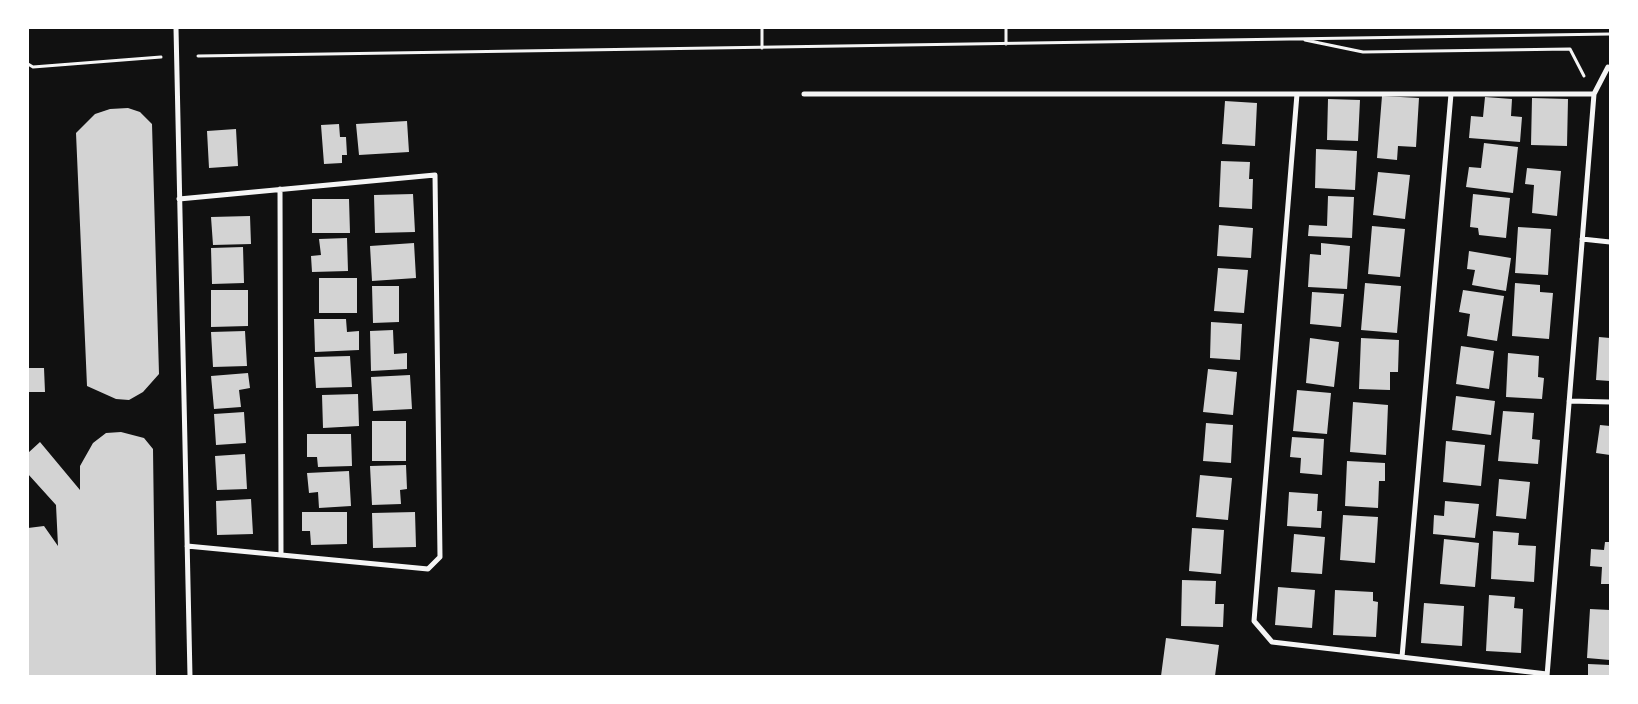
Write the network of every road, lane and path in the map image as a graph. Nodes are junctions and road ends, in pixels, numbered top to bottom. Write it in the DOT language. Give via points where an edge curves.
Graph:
graph roads {
  1 [pos="176,28"];
  2 [pos="762,28"];
  3 [pos="1006,28"];
  4 [pos="1610,34"];
  5 [pos="1299,39"];
  6 [pos="1006,44"];
  7 [pos="762,48"];
  8 [pos="170,56"];
  9 [pos="198,56"];
  10 [pos="28,64"];
  11 [pos="1610,68"];
  12 [pos="804,94"];
  13 [pos="1297,94"];
  14 [pos="1451,94"];
  15 [pos="1594,94"];
  16 [pos="280,189"];
  17 [pos="179,199"];
  18 [pos="1582,239"];
  19 [pos="1610,242"];
  20 [pos="1569,401"];
  21 [pos="1610,402"];
  22 [pos="187,546"];
  23 [pos="281,555"];
  24 [pos="1402,657"];
  25 [pos="1547,675"];
  26 [pos="190,676"];
  1 -- 17 [label="street"];
  2 -- 7 [label="path"];
  3 -- 6 [label="path"];
  4 -- 5 [label="path"];
  5 -- 6 [label="path"];
  5 -- 15 [label="path" via="1363,52 1570,49"];
  6 -- 7 [label="path"];
  7 -- 9 [label="path"];
  8 -- 10 [label="path" via="33,67"];
  11 -- 15 [label="street"];
  12 -- 13 [label="street"];
  13 -- 14 [label="street"];
  13 -- 24 [label="street" via="1254,621 1272,642"];
  14 -- 15 [label="street"];
  14 -- 24 [label="street"];
  15 -- 18 [label="street"];
  16 -- 17 [label="street"];
  16 -- 23 [label="street"];
  16 -- 23 [label="street" via="435,175 440,557 428,569"];
  17 -- 22 [label="street"];
  18 -- 19 [label="street"];
  18 -- 20 [label="street"];
  20 -- 21 [label="street"];
  20 -- 25 [label="street"];
  22 -- 23 [label="street"];
  22 -- 26 [label="street"];
  24 -- 25 [label="street"];
}
